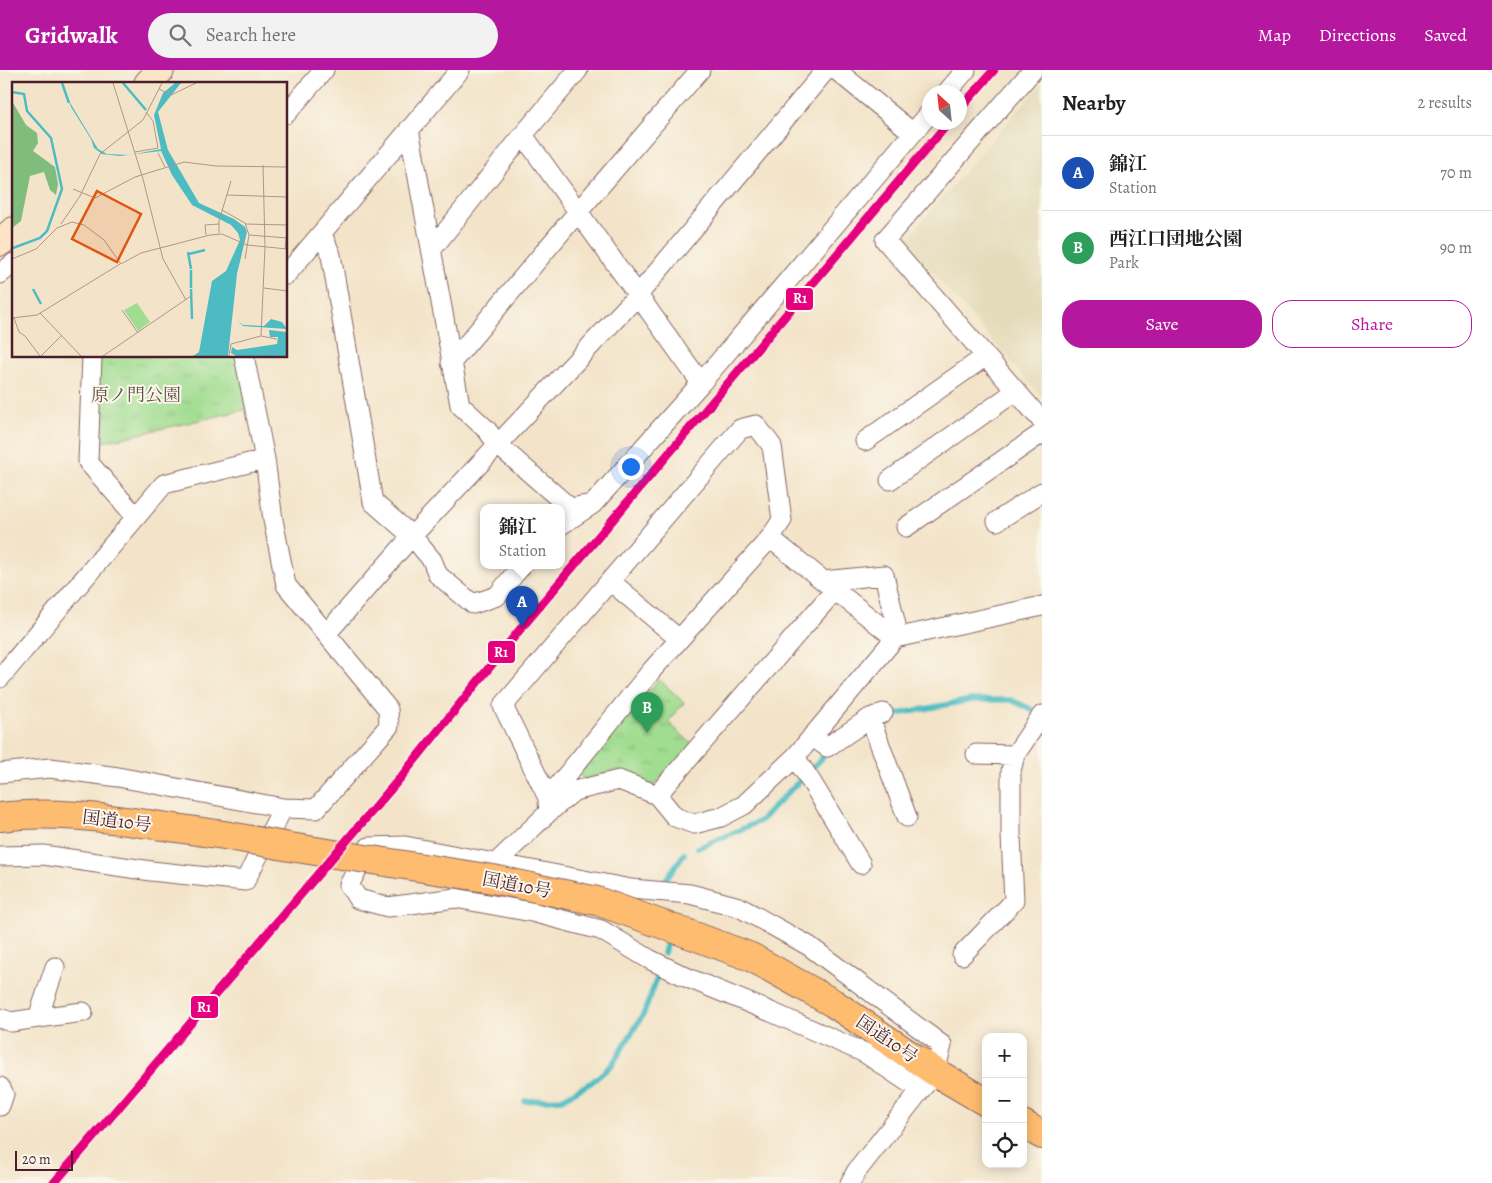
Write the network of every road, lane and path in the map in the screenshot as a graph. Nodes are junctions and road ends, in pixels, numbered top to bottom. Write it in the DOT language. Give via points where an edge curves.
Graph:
graph roads {
  1 [pos="160,70"];
  2 [pos="324,70"];
  3 [pos="460,70"];
  4 [pos="578,70"];
  5 [pos="700,70"];
  6 [pos="826,70"];
  7 [pos="836,70"];
  8 [pos="966,70"];
  9 [pos="1033,70"];
  10 [pos="150,82"];
  11 [pos="953,85"];
  12 [pos="288,112"];
  13 [pos="922,123"];
  14 [pos="409,129"];
  15 [pos="913,133"];
  16 [pos="522,135"];
  17 [pos="578,213"];
  18 [pos="12,233"];
  19 [pos="322,234"];
  20 [pos="0,242"];
  21 [pos="432,249"];
  22 [pos="12,265"];
  23 [pos="288,273"];
  24 [pos="0,274"];
  25 [pos="638,294"];
  26 [pos="986,356"];
  27 [pos="92,358"];
  28 [pos="244,358"];
  29 [pos="451,363"];
  30 [pos="701,383"];
  31 [pos="1016,391"];
  32 [pos="1042,421"];
  33 [pos="1042,434"];
  34 [pos="865,441"];
  35 [pos="498,445"];
  36 [pos="265,459"];
  37 [pos="890,480"];
  38 [pos="1042,492"];
  39 [pos="593,504"];
  40 [pos="136,517"];
  41 [pos="997,521"];
  42 [pos="565,522"];
  43 [pos="906,527"];
  44 [pos="412,536"];
  45 [pos="770,538"];
  46 [pos="519,569"];
  47 [pos="610,581"];
  48 [pos="829,585"];
  49 [pos="1042,606"];
  50 [pos="327,633"];
  51 [pos="896,638"];
  52 [pos="679,639"];
  53 [pos="0,678"];
  54 [pos="1042,715"];
  55 [pos="812,736"];
  56 [pos="976,754"];
  57 [pos="1015,755"];
  58 [pos="794,757"];
  59 [pos="0,772"];
  60 [pos="657,795"];
  61 [pos="549,805"];
  62 [pos="283,808"];
  63 [pos="0,817"];
  64 [pos="907,817"];
  65 [pos="0,856"];
  66 [pos="496,863"];
  67 [pos="862,864"];
  68 [pos="962,955"];
  69 [pos="55,967"];
  70 [pos="83,1012"];
  71 [pos="0,1018"];
  72 [pos="38,1018"];
  73 [pos="935,1072"];
  74 [pos="0,1087"];
  75 [pos="982,1100"];
  76 [pos="0,1106"];
  77 [pos="1027,1126"];
  78 [pos="1042,1135"];
  79 [pos="850,1183"];
  1 -- 10 [label="street"];
  2 -- 12 [label="street"];
  3 -- 14 [label="street"];
  4 -- 16 [label="street"];
  5 -- 17 [label="street"];
  6 -- 25 [label="street"];
  7 -- 15 [label="street"];
  8 -- 11 [label="street"];
  9 -- 26 [label="street" via="885,240"];
  13 -- 15 [label="street"];
  14 -- 19 [label="street"];
  14 -- 21 [label="street"];
  15 -- 30 [label="street"];
  16 -- 17 [label="street"];
  16 -- 21 [label="street"];
  17 -- 25 [label="street"];
  17 -- 29 [label="street"];
  18 -- 20 [label="street"];
  19 -- 23 [label="street"];
  19 -- 44 [label="street" via="330,255 373,502"];
  21 -- 29 [label="street"];
  22 -- 24 [label="street"];
  25 -- 30 [label="street"];
  25 -- 35 [label="street"];
  26 -- 31 [label="street"];
  26 -- 34 [label="street"];
  27 -- 40 [label="street" via="88,462"];
  28 -- 36 [label="street"];
  29 -- 35 [label="street" via="460,405"];
  30 -- 39 [label="street"];
  31 -- 32 [label="street"];
  31 -- 37 [label="street"];
  33 -- 43 [label="street"];
  35 -- 39 [label="street" via="570,508"];
  35 -- 44 [label="street"];
  36 -- 40 [label="street" via="164,484"];
  36 -- 50 [label="street" via="286,584"];
  38 -- 41 [label="street"];
  39 -- 42 [label="street"];
  40 -- 53 [label="street"];
  44 -- 46 [label="street" via="432,560 438,575 473,604 497,596"];
  44 -- 50 [label="street"];
  45 -- 47 [label="street" via="782,520 772,446 756,425 740,429"];
  45 -- 48 [label="street"];
  45 -- 52 [label="street"];
  47 -- 52 [label="street"];
  47 -- 61 [label="street" via="503,706"];
  48 -- 51 [label="street"];
  48 -- 51 [label="street" via="884,575"];
  48 -- 60 [label="street"];
  49 -- 51 [label="street"];
  50 -- 62 [label="street" via="388,709 389,726 316,809"];
  51 -- 55 [label="street"];
  52 -- 61 [label="street"];
  54 -- 57 [label="street"];
  55 -- 58 [label="street"];
  55 -- 64 [label="street" via="826,747 877,716"];
  56 -- 57 [label="street"];
  57 -- 68 [label="street" via="1011,772 1010,835 1014,902"];
  58 -- 60 [label="street" via="744,805 721,818 694,824 675,817"];
  58 -- 67 [label="street"];
  59 -- 62 [label="street" via="50,768 118,776"];
  60 -- 61 [label="street" via="619,780 574,791"];
  61 -- 66 [label="street"];
  62 -- 65 [label="street" via="245,881 43,855"];
  63 -- 73 [label="highway, 国道10号, bridge" via="22,814 84,816 148,824 502,881 597,901 751,957 833,1003"];
  66 -- 73 [label="street" via="631,889 690,894 739,907 809,946 942,1045"];
  66 -- 73 [label="street" via="406,846 369,847 348,885 358,899 388,906 455,898 532,912 601,930 688,978 864,1053 908,1082"];
  69 -- 72 [label="street"];
  70 -- 72 [label="street"];
  71 -- 72 [label="street" via="11,1022"];
  73 -- 75 [label="highway, 国道10号"];
  73 -- 79 [label="street"];
  74 -- 76 [label="street" via="4,1094"];
  77 -- 78 [label="highway"];
}
